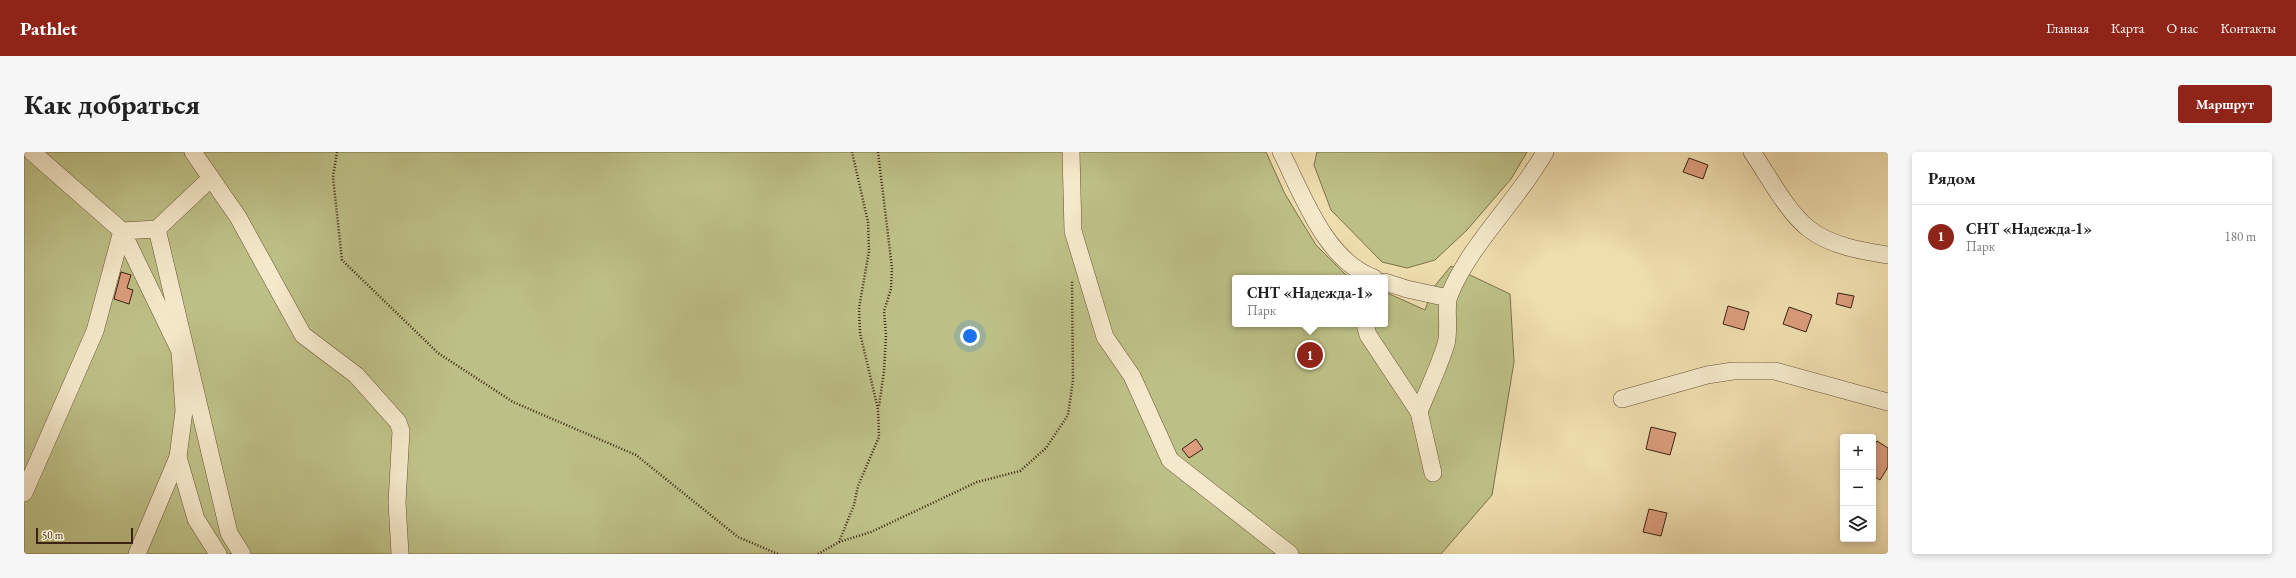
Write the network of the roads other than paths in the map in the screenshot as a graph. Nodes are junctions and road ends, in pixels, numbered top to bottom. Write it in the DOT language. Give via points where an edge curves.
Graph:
graph roads {
  1 [pos="28,152"];
  2 [pos="32,152"];
  3 [pos="193,152"];
  4 [pos="1071,152"];
  5 [pos="1281,152"];
  6 [pos="1545,152"];
  7 [pos="1752,152"];
  8 [pos="24,162"];
  9 [pos="211,178"];
  10 [pos="158,229"];
  11 [pos="122,231"];
  12 [pos="1888,254"];
  13 [pos="1368,275"];
  14 [pos="1388,283"];
  15 [pos="1448,298"];
  16 [pos="1366,327"];
  17 [pos="1622,399"];
  18 [pos="1888,402"];
  19 [pos="1419,412"];
  20 [pos="178,457"];
  21 [pos="1433,473"];
  22 [pos="24,493"];
  23 [pos="137,554"];
  24 [pos="218,554"];
  25 [pos="242,554"];
  26 [pos="400,554"];
  27 [pos="1290,554"];
  1 -- 8 [label="street"];
  2 -- 11 [label="street"];
  3 -- 9 [label="street"];
  4 -- 27 [label="street" via="1073,231 1106,337 1132,376 1170,460"];
  5 -- 13 [label="street" via="1330,246 1349,264"];
  6 -- 15 [label="street" via="1534,171 1484,237"];
  7 -- 12 [label="street" via="1808,228 1840,245"];
  9 -- 10 [label="street"];
  9 -- 26 [label="street" via="238,217 303,335 356,375 398,422 401,431 396,502"];
  10 -- 11 [label="street"];
  10 -- 25 [label="street" via="229,533"];
  11 -- 20 [label="street" via="180,352 184,411"];
  11 -- 22 [label="street" via="95,331"];
  14 -- 15 [label="street"];
  15 -- 19 [label="street" via="1449,322 1446,343"];
  16 -- 19 [label="street" via="1368,335"];
  17 -- 18 [label="street" via="1707,375 1733,371 1775,372"];
  19 -- 21 [label="street"];
  20 -- 23 [label="street"];
  20 -- 24 [label="street" via="196,519"];
}
